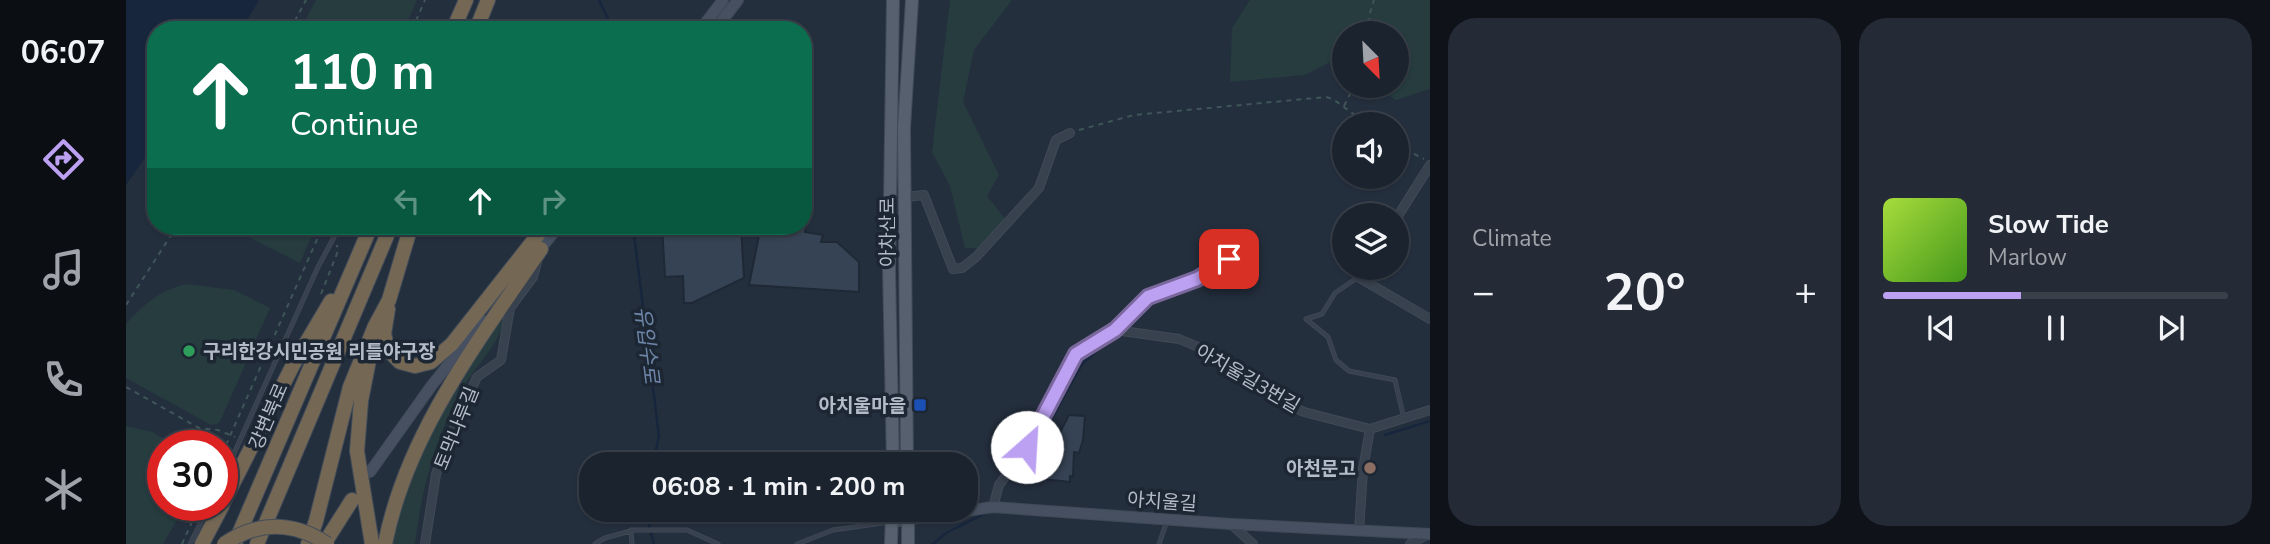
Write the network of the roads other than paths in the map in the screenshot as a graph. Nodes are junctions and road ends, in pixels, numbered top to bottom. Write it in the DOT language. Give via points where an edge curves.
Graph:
graph roads {
  1 [pos="466,0"];
  2 [pos="488,0"];
  3 [pos="723,0"];
  4 [pos="738,0"];
  5 [pos="892,0"];
  6 [pos="912,0"];
  7 [pos="457,21"];
  8 [pos="480,21"];
  9 [pos="707,21"];
  10 [pos="722,21"];
  11 [pos="1070,133"];
  12 [pos="1430,165"];
  13 [pos="906,197"];
  14 [pos="1406,203"];
  15 [pos="335,235"];
  16 [pos="367,235"];
  17 [pos="387,235"];
  18 [pos="408,235"];
  19 [pos="539,235"];
  20 [pos="544,235"];
  21 [pos="552,235"];
  22 [pos="541,249"];
  23 [pos="360,251"];
  24 [pos="1229,259"];
  25 [pos="1354,280"];
  26 [pos="1363,280"];
  27 [pos="389,300"];
  28 [pos="1430,319"];
  29 [pos="375,326"];
  30 [pos="1115,330"];
  31 [pos="1430,411"];
  32 [pos="1404,419"];
  33 [pos="1370,429"];
  34 [pos="238,444"];
  35 [pos="893,452"];
  36 [pos="907,452"];
  37 [pos="370,472"];
  38 [pos="238,473"];
  39 [pos="352,500"];
  40 [pos="993,507"];
  41 [pos="978,508"];
  42 [pos="1167,519"];
  43 [pos="202,521"];
  44 [pos="214,521"];
  45 [pos="866,522"];
  46 [pos="892,522"];
  47 [pos="908,522"];
  48 [pos="1231,524"];
  49 [pos="632,530"];
  50 [pos="1359,531"];
  51 [pos="1430,534"];
  52 [pos="190,544"];
  53 [pos="202,544"];
  54 [pos="224,544"];
  55 [pos="234,544"];
  56 [pos="257,544"];
  57 [pos="308,544"];
  58 [pos="325,544"];
  59 [pos="372,544"];
  60 [pos="386,544"];
  61 [pos="425,544"];
  62 [pos="595,544"];
  63 [pos="632,544"];
  64 [pos="718,544"];
  65 [pos="797,544"];
  66 [pos="891,544"];
  67 [pos="908,544"];
  68 [pos="1159,544"];
  69 [pos="1253,544"];
  70 [pos="1410,544"];
  1 -- 7 [label="highway"];
  2 -- 8 [label="highway"];
  3 -- 9 [label="street"];
  4 -- 10 [label="street"];
  5 -- 35 [label="main road, 아차산로"];
  6 -- 13 [label="main road, 아차산로" via="904,128"];
  11 -- 13 [label="street" via="1056,140 1038,188 962,268 953,269 924,195"];
  12 -- 14 [label="street"];
  13 -- 36 [label="main road, 아차산로"];
  15 -- 34 [label="lane"];
  16 -- 23 [label="highway, 강변북로"];
  17 -- 56 [label="highway, 강변북로"];
  18 -- 27 [label="highway"];
  19 -- 27 [label="highway" via="452,344 431,362 415,366 400,362 388,350 384,334"];
  20 -- 22 [label="street"];
  21 -- 22 [label="street"];
  22 -- 37 [label="street"];
  22 -- 60 [label="highway" via="460,369 407,468"];
  22 -- 61 [label="street, 토막나루길" via="533,277 510,308 500,360 477,377 457,420 436,474"];
  23 -- 38 [label="highway" via="293,365"];
  23 -- 55 [label="highway, 강변북로"];
  24 -- 30 [label="street" via="1197,279 1148,297"];
  25 -- 32 [label="lane" via="1335,293 1322,314 1306,319 1328,337 1336,360 1349,371 1395,380"];
  26 -- 28 [label="street"];
  27 -- 29 [label="highway"];
  29 -- 57 [label="highway" via="350,387"];
  29 -- 59 [label="highway" via="357,451"];
  30 -- 33 [label="street, 아치울길3번길" via="1179,339 1208,351 1283,402"];
  30 -- 40 [label="street" via="1076,354 1027,447 999,485"];
  31 -- 32 [label="street"];
  32 -- 33 [label="street"];
  33 -- 50 [label="street"];
  39 -- 58 [label="highway"];
  40 -- 41 [label="street, 아치울길"];
  40 -- 42 [label="street, 아치울길"];
  42 -- 48 [label="street, 아치울길"];
  42 -- 68 [label="lane"];
  43 -- 52 [label="lane"];
  44 -- 53 [label="highway"];
  45 -- 65 [label="lane"];
  46 -- 66 [label="main road"];
  47 -- 67 [label="main road"];
  48 -- 50 [label="street, 아치울길"];
  48 -- 69 [label="street"];
  49 -- 62 [label="lane"];
  49 -- 63 [label="lane"];
  49 -- 64 [label="lane" via="687,530"];
  50 -- 51 [label="street, 아치울길"];
  51 -- 70 [label="street"];
  54 -- 58 [label="highway, bridge" via="246,531 284,527 303,530"];
}
